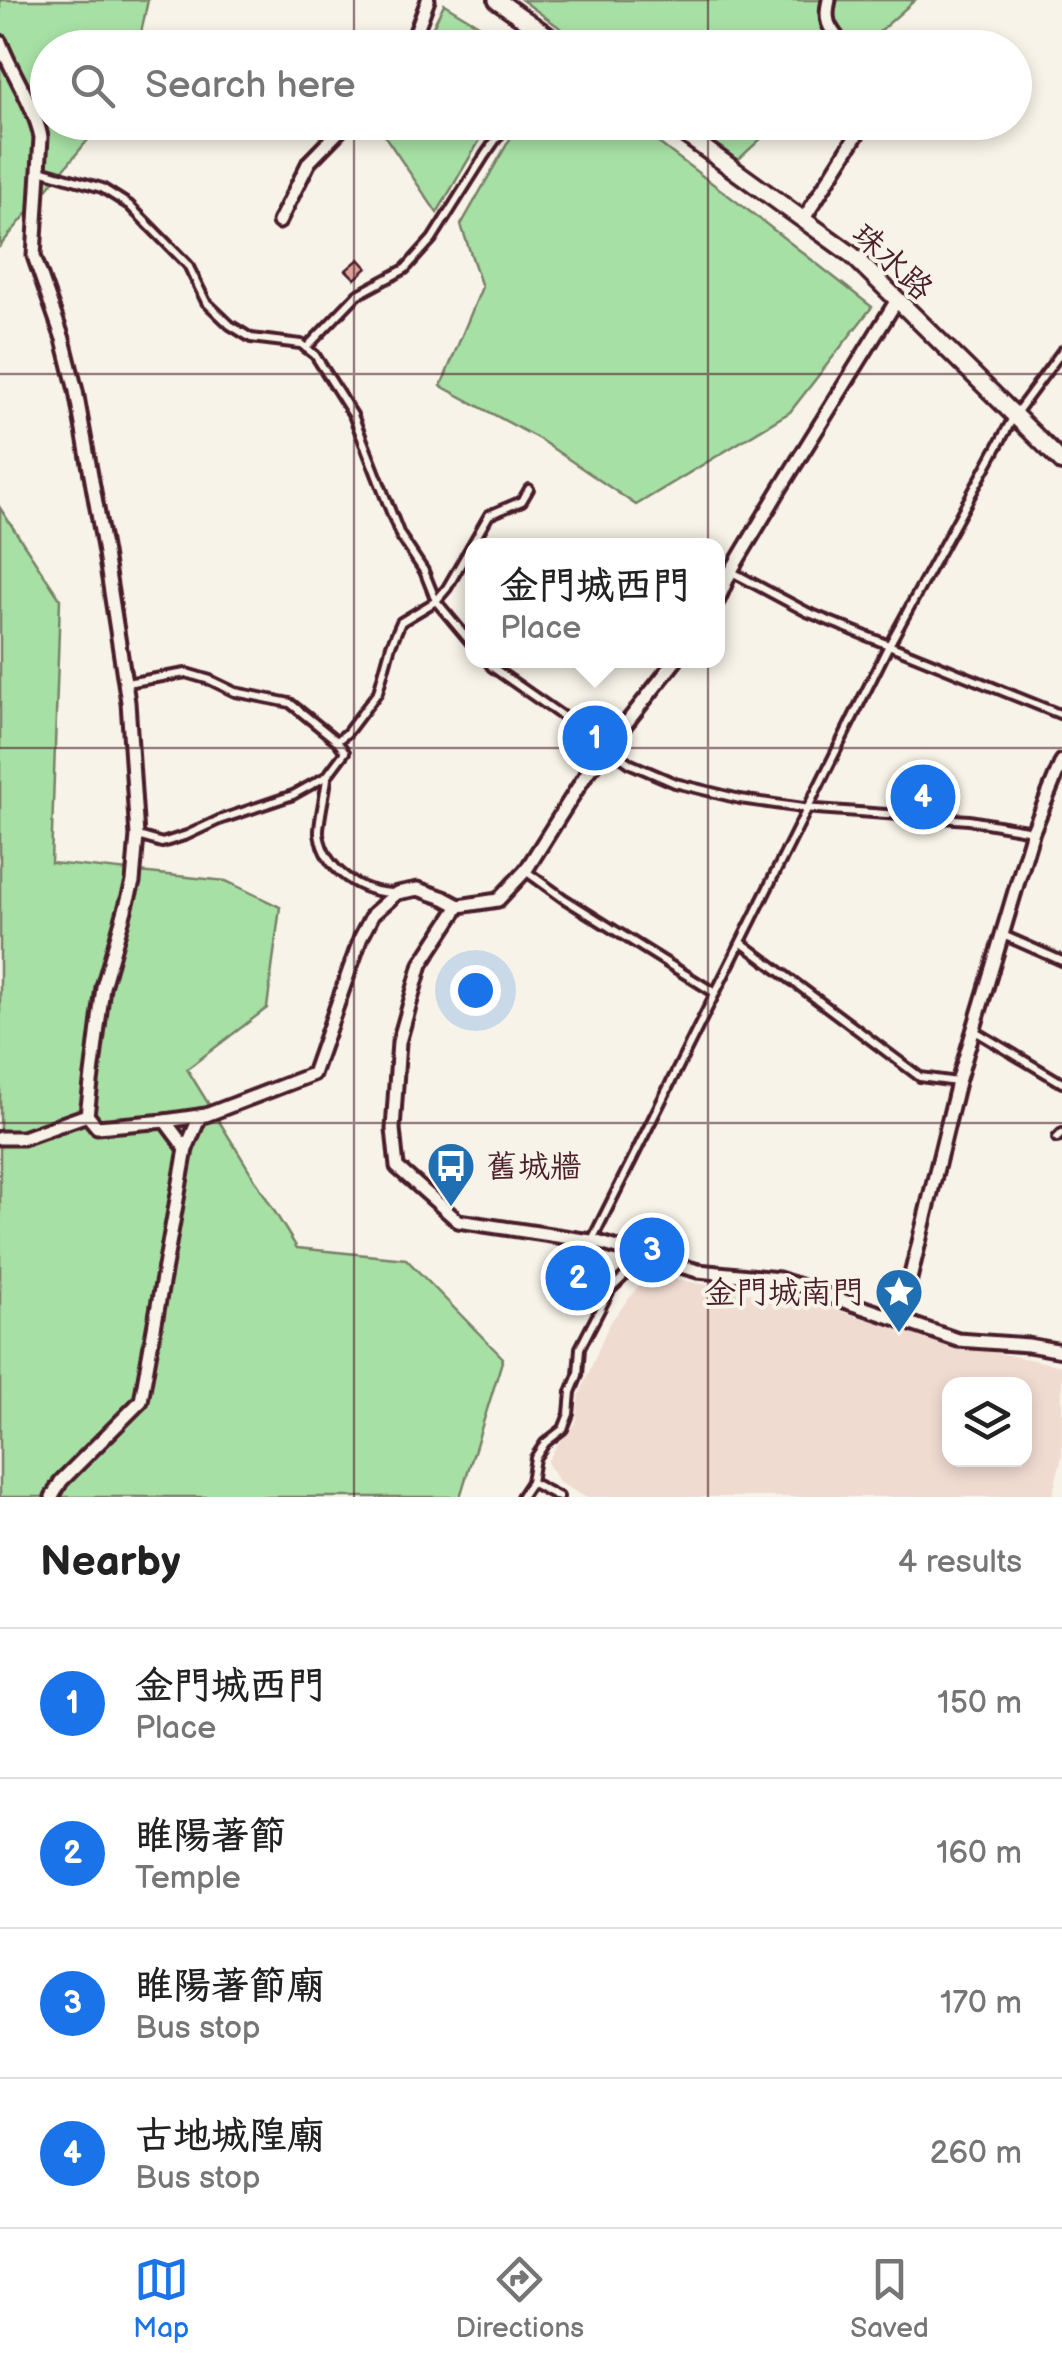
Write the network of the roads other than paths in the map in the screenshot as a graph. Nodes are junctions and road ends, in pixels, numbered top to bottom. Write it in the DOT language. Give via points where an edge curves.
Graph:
graph roads {
  1 [pos="428,0"];
  2 [pos="497,0"];
  3 [pos="829,0"];
  4 [pos="417,30"];
  5 [pos="533,30"];
  6 [pos="833,30"];
  7 [pos="0,42"];
  8 [pos="30,107"];
  9 [pos="41,140"];
  10 [pos="330,140"];
  11 [pos="494,140"];
  12 [pos="693,140"];
  13 [pos="854,140"];
  14 [pos="39,170"];
  15 [pos="803,220"];
  16 [pos="279,222"];
  17 [pos="897,300"];
  18 [pos="306,348"];
  19 [pos="1062,352"];
  20 [pos="1014,416"];
  21 [pos="1062,462"];
  22 [pos="529,490"];
  23 [pos="476,538"];
  24 [pos="465,557"];
  25 [pos="731,572"];
  26 [pos="725,585"];
  27 [pos="436,600"];
  28 [pos="465,635"];
  29 [pos="888,646"];
  30 [pos="493,668"];
  31 [pos="670,668"];
  32 [pos="125,684"];
  33 [pos="1062,716"];
  34 [pos="337,741"];
  35 [pos="609,748"];
  36 [pos="1062,760"];
  37 [pos="327,776"];
  38 [pos="808,808"];
  39 [pos="1034,831"];
  40 [pos="136,836"];
  41 [pos="526,870"];
  42 [pos="397,893"];
  43 [pos="459,906"];
  44 [pos="1003,935"];
  45 [pos="742,943"];
  46 [pos="1062,961"];
  47 [pos="715,993"];
  48 [pos="975,1031"];
  49 [pos="958,1082"];
  50 [pos="1062,1083"];
  51 [pos="87,1115"];
  52 [pos="200,1116"];
  53 [pos="165,1121"];
  54 [pos="0,1138"];
  55 [pos="186,1149"];
  56 [pos="592,1242"];
  57 [pos="645,1256"];
  58 [pos="900,1320"];
  59 [pos="1062,1351"];
  60 [pos="531,1482"];
  61 [pos="52,1497"];
  62 [pos="522,1497"];
  63 [pos="559,1497"];
  1 -- 4 [label="street"];
  2 -- 5 [label="main road"];
  3 -- 6 [label="street"];
  7 -- 8 [label="street"];
  9 -- 14 [label="street"];
  10 -- 16 [label="street" via="309,162"];
  11 -- 18 [label="lane" via="406,269 357,296"];
  12 -- 15 [label="main road, 珠水路"];
  13 -- 15 [label="street"];
  14 -- 18 [label="lane" via="102,188 129,204 188,265 206,302 230,325 252,338"];
  14 -- 32 [label="street" via="34,256 76,391"];
  15 -- 17 [label="main road, 珠水路"];
  17 -- 20 [label="main road, 珠水路"];
  17 -- 25 [label="street"];
  18 -- 27 [label="lane" via="353,414 400,535"];
  19 -- 20 [label="lane"];
  20 -- 21 [label="main road, 珠水路"];
  20 -- 29 [label="lane"];
  22 -- 23 [label="lane" via="522,501 489,515"];
  24 -- 27 [label="lane"];
  25 -- 26 [label="street"];
  25 -- 29 [label="lane"];
  27 -- 28 [label="lane"];
  27 -- 34 [label="lane" via="401,622 378,692"];
  29 -- 33 [label="lane"];
  29 -- 38 [label="lane"];
  30 -- 35 [label="lane"];
  31 -- 35 [label="street"];
  32 -- 34 [label="lane" via="186,673 290,703"];
  32 -- 40 [label="street"];
  34 -- 37 [label="lane" via="344,752"];
  35 -- 38 [label="lane" via="675,783"];
  35 -- 41 [label="street"];
  36 -- 39 [label="street"];
  37 -- 40 [label="lane" via="187,835 162,842"];
  37 -- 42 [label="lane" via="319,832 329,858 344,878"];
  38 -- 39 [label="lane"];
  38 -- 45 [label="lane"];
  39 -- 44 [label="street"];
  40 -- 51 [label="street" via="133,882 102,987"];
  41 -- 43 [label="street" via="498,900"];
  41 -- 47 [label="lane"];
  42 -- 43 [label="street" via="418,889"];
  42 -- 52 [label="street" via="373,914 361,938 313,1074"];
  43 -- 56 [label="street" via="421,964 399,1042 397,1168 458,1221"];
  44 -- 46 [label="lane"];
  44 -- 48 [label="street"];
  45 -- 47 [label="lane"];
  45 -- 49 [label="lane" via="920,1077"];
  47 -- 56 [label="lane"];
  48 -- 49 [label="street"];
  48 -- 50 [label="lane"];
  49 -- 58 [label="street"];
  51 -- 53 [label="street" via="97,1127"];
  51 -- 54 [label="street" via="23,1138"];
  52 -- 53 [label="street"];
  52 -- 55 [label="street"];
  53 -- 55 [label="street"];
  55 -- 61 [label="street" via="140,1401"];
  56 -- 57 [label="street"];
  57 -- 58 [label="street" via="698,1271 778,1279"];
  57 -- 60 [label="lane" via="610,1290 580,1348 570,1414 535,1458"];
  58 -- 59 [label="street" via="958,1340"];
  60 -- 62 [label="lane"];
  60 -- 63 [label="lane"];
}
